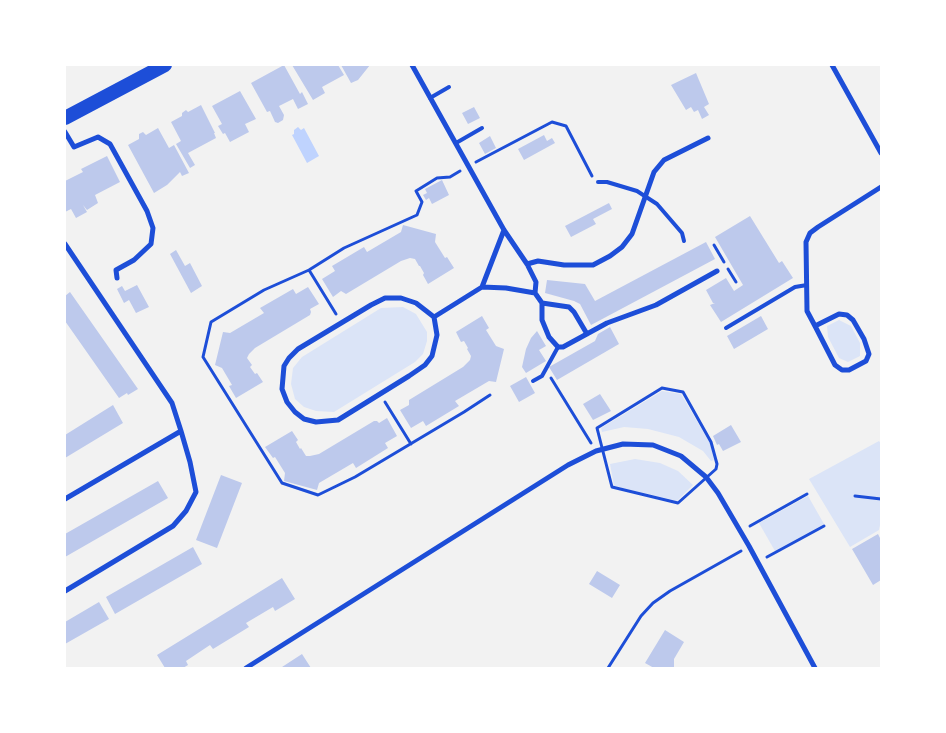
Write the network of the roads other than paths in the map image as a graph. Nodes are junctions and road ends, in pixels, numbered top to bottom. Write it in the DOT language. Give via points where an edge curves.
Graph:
graph roads {
  1 [pos="165,65"];
  2 [pos="412,65"];
  3 [pos="832,65"];
  4 [pos="449,88"];
  5 [pos="430,98"];
  6 [pos="65,118"];
  7 [pos="482,128"];
  8 [pos="65,132"];
  9 [pos="708,138"];
  10 [pos="456,143"];
  11 [pos="881,153"];
  12 [pos="598,182"];
  13 [pos="881,187"];
  14 [pos="646,197"];
  15 [pos="504,230"];
  16 [pos="684,241"];
  17 [pos="65,244"];
  18 [pos="527,264"];
  19 [pos="717,271"];
  20 [pos="117,278"];
  21 [pos="807,285"];
  22 [pos="482,287"];
  23 [pos="535,293"];
  24 [pos="542,304"];
  25 [pos="434,317"];
  26 [pos="815,326"];
  27 [pos="726,328"];
  28 [pos="587,334"];
  29 [pos="558,347"];
  30 [pos="533,381"];
  31 [pos="181,431"];
  32 [pos="65,499"];
  33 [pos="65,591"];
  34 [pos="250,667"];
  35 [pos="815,668"];
  1 -- 6 [label="highway"];
  2 -- 5 [label="street"];
  3 -- 11 [label="street"];
  4 -- 5 [label="lane"];
  5 -- 10 [label="street"];
  7 -- 10 [label="lane"];
  8 -- 20 [label="street" via="74,147 98,137 110,144 147,211 153,228 150,244 134,260 116,270"];
  9 -- 14 [label="street" via="664,160 654,172"];
  10 -- 15 [label="street"];
  12 -- 14 [label="lane" via="637,191"];
  13 -- 21 [label="street" via="810,233 806,242"];
  14 -- 16 [label="lane" via="671,219"];
  14 -- 18 [label="street" via="632,234 610,256 593,264 564,265 538,261"];
  15 -- 18 [label="street"];
  15 -- 22 [label="street"];
  17 -- 31 [label="street" via="172,403"];
  18 -- 23 [label="street" via="536,282"];
  19 -- 28 [label="street" via="656,305"];
  21 -- 26 [label="street" via="807,311"];
  21 -- 27 [label="lane" via="795,287"];
  22 -- 23 [label="street"];
  22 -- 25 [label="street"];
  23 -- 24 [label="street"];
  24 -- 28 [label="street" via="569,307"];
  24 -- 29 [label="street" via="542,320"];
  25 -- 25 [label="street" via="437,335 432,356 425,365 338,420 316,422 304,419 287,402 282,377 290,358 298,349 371,305 385,298 401,298 416,303"];
  26 -- 26 [label="street" via="835,365 842,370 866,361 869,354 864,339 847,315 839,314"];
  28 -- 29 [label="street"];
  29 -- 30 [label="lane" via="542,376"];
  31 -- 32 [label="street"];
  31 -- 33 [label="street" via="196,492 186,511 173,526"];
  34 -- 35 [label="street" via="568,465 596,451 623,444 653,445 682,456 710,482 749,546"];
}
